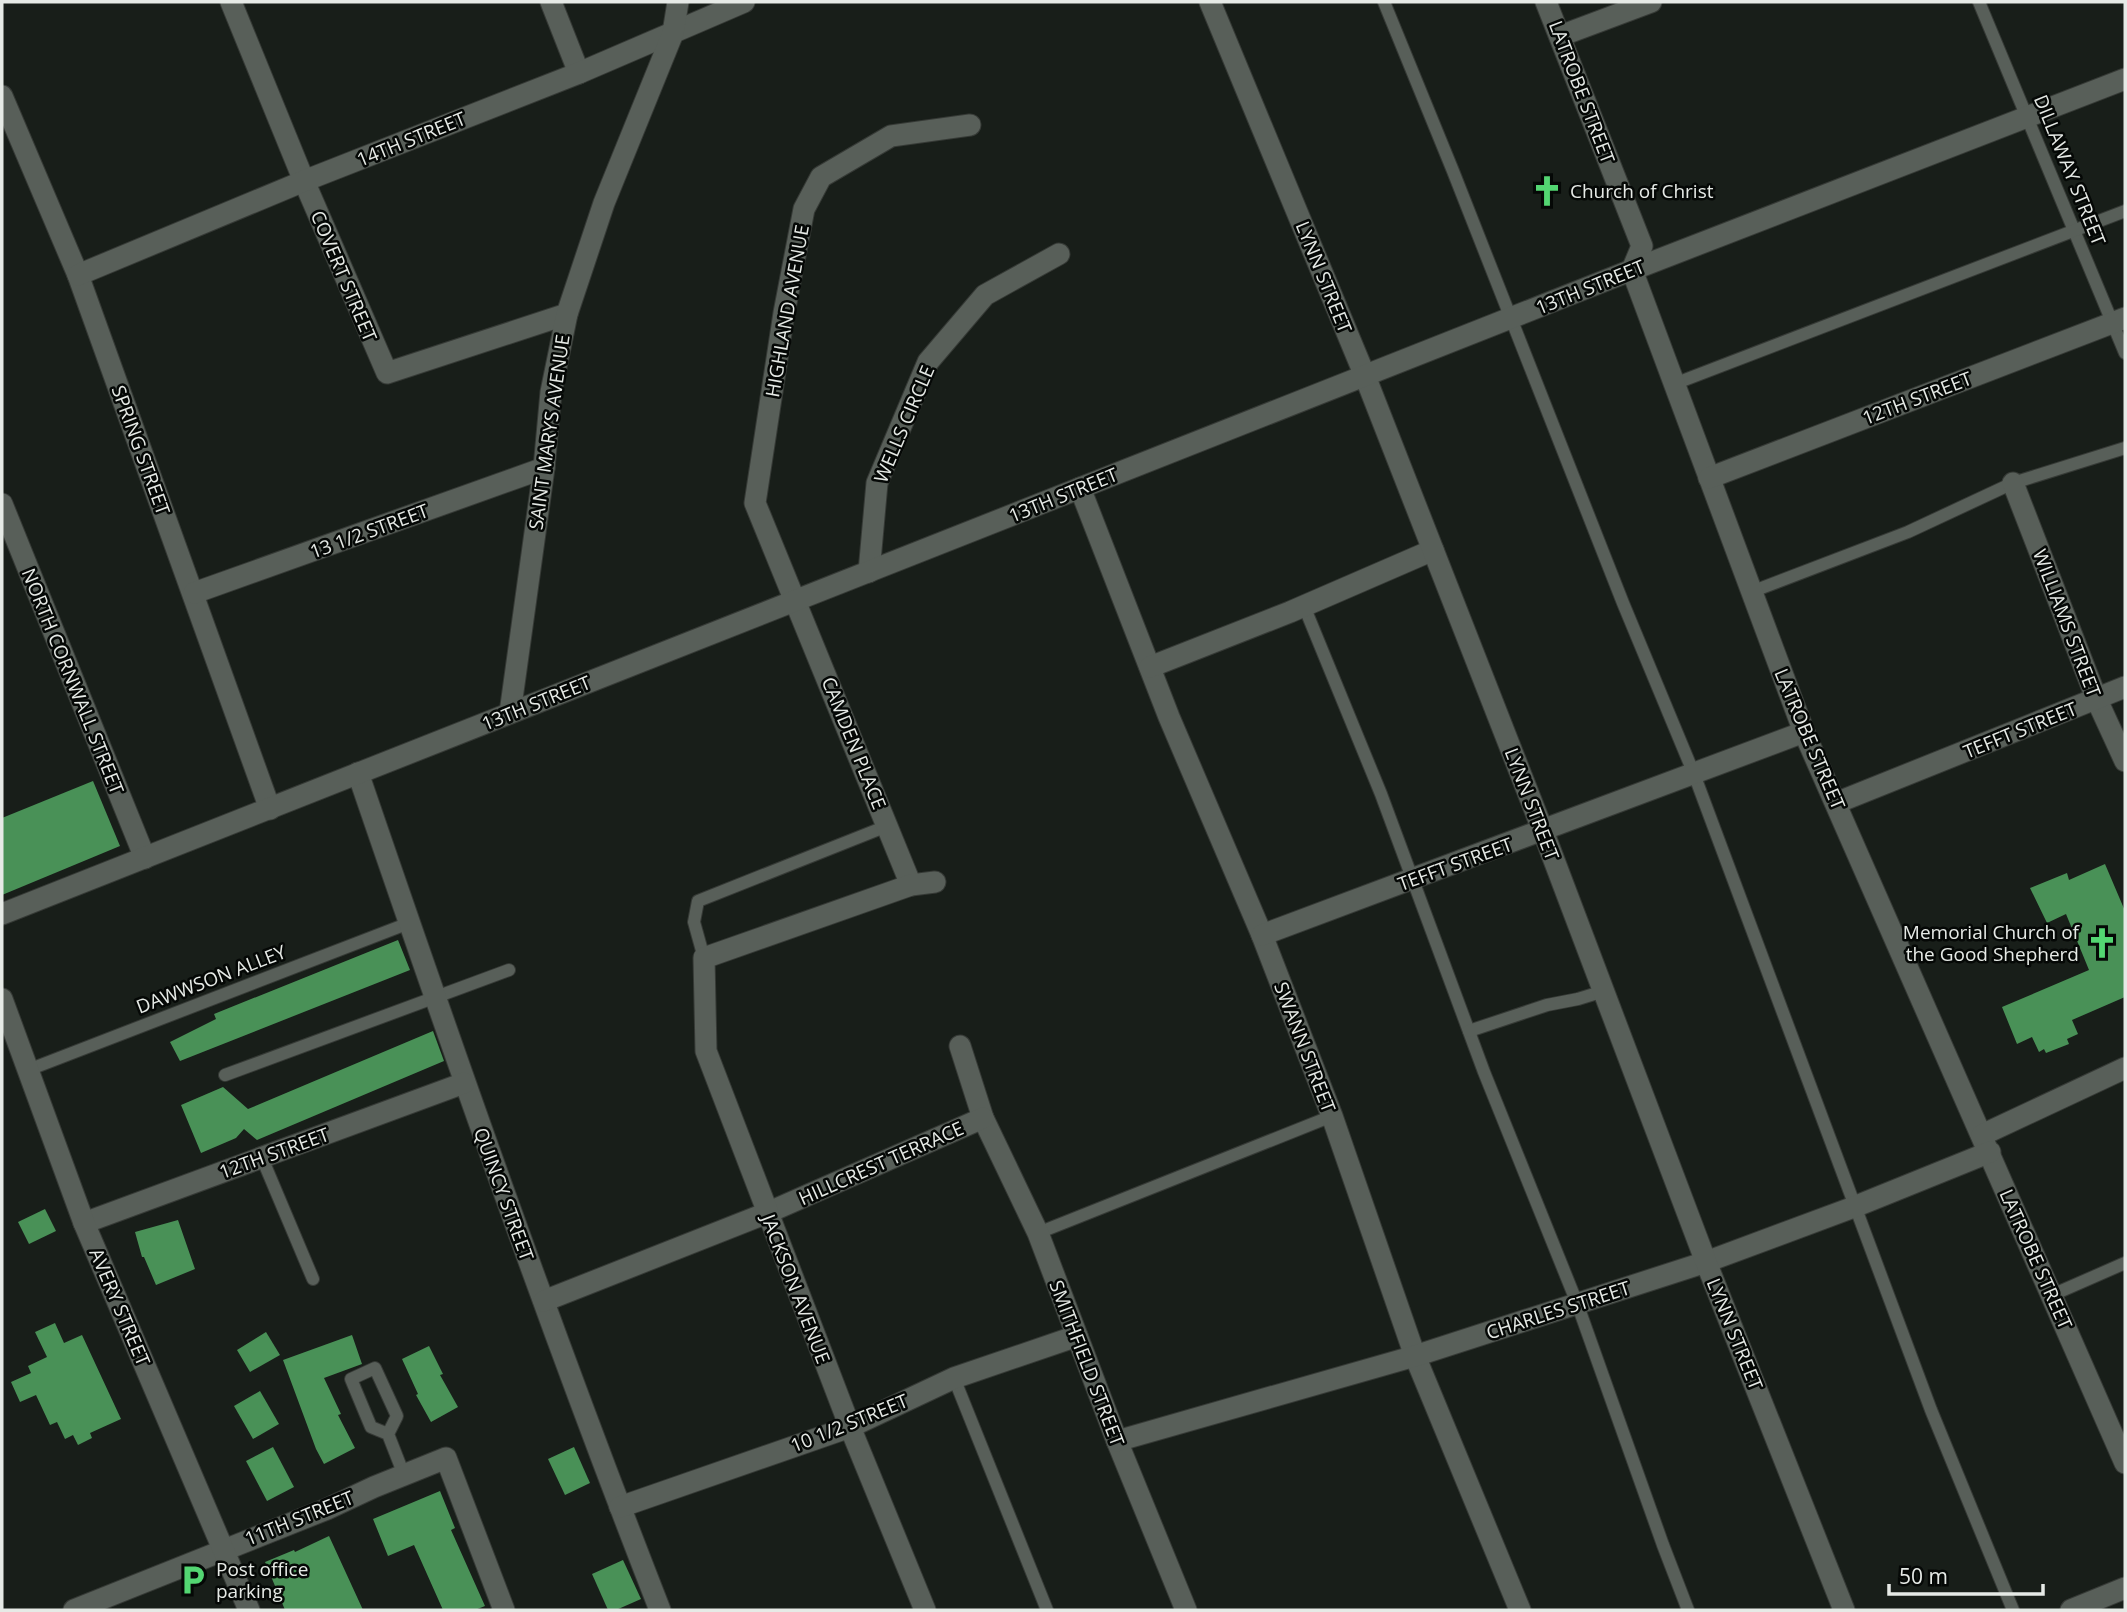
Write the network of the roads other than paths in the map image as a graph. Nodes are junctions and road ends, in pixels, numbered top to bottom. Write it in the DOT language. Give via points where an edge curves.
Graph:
graph roads {
  1 [pos="231,2"];
  2 [pos="551,2"];
  3 [pos="678,2"];
  4 [pos="744,2"];
  5 [pos="1210,2"];
  6 [pos="1384,2"];
  7 [pos="1546,2"];
  8 [pos="1651,2"];
  9 [pos="1979,2"];
  10 [pos="673,33"];
  11 [pos="1560,36"];
  12 [pos="579,73"];
  13 [pos="2125,79"];
  14 [pos="2,96"];
  15 [pos="2027,117"];
  16 [pos="970,125"];
  17 [pos="304,181"];
  18 [pos="2125,211"];
  19 [pos="2074,230"];
  20 [pos="1059,254"];
  21 [pos="1632,270"];
  22 [pos="78,275"];
  23 [pos="567,314"];
  24 [pos="1511,318"];
  25 [pos="2118,320"];
  26 [pos="2125,354"];
  27 [pos="1364,376"];
  28 [pos="1674,384"];
  29 [pos="2125,448"];
  30 [pos="544,468"];
  31 [pos="1709,478"];
  32 [pos="2013,483"];
  33 [pos="1080,488"];
  34 [pos="2,504"];
  35 [pos="1433,550"];
  36 [pos="869,572"];
  37 [pos="1751,592"];
  38 [pos="194,593"];
  39 [pos="797,600"];
  40 [pos="1304,606"];
  41 [pos="1150,667"];
  42 [pos="2125,687"];
  43 [pos="2096,700"];
  44 [pos="510,713"];
  45 [pos="1804,732"];
  46 [pos="2125,761"];
  47 [pos="358,774"];
  48 [pos="1695,774"];
  49 [pos="1836,803"];
  50 [pos="270,808"];
  51 [pos="887,826"];
  52 [pos="1543,831"];
  53 [pos="145,858"];
  54 [pos="1412,880"];
  55 [pos="936,883"];
  56 [pos="911,885"];
  57 [pos="2,914"];
  58 [pos="409,923"];
  59 [pos="1262,935"];
  60 [pos="704,958"];
  61 [pos="509,970"];
  62 [pos="1604,991"];
  63 [pos="437,998"];
  64 [pos="2,999"];
  65 [pos="1469,1031"];
  66 [pos="960,1046"];
  67 [pos="2125,1068"];
  68 [pos="28,1070"];
  69 [pos="225,1075"];
  70 [pos="464,1083"];
  71 [pos="1332,1116"];
  72 [pos="983,1118"];
  73 [pos="1986,1143"];
  74 [pos="262,1158"];
  75 [pos="1854,1207"];
  76 [pos="766,1213"];
  77 [pos="84,1223"];
  78 [pos="1038,1233"];
  79 [pos="1706,1262"];
  80 [pos="2125,1263"];
  81 [pos="313,1279"];
  82 [pos="2052,1296"];
  83 [pos="544,1301"];
  84 [pos="1577,1303"];
  85 [pos="1077,1336"];
  86 [pos="1415,1356"];
  87 [pos="954,1377"];
  88 [pos="850,1427"];
  89 [pos="388,1434"];
  90 [pos="1116,1441"];
  91 [pos="2124,1455"];
  92 [pos="404,1475"];
  93 [pos="620,1507"];
  94 [pos="224,1549"];
  95 [pos="2125,1588"];
  96 [pos="74,1610"];
  97 [pos="249,1610"];
  98 [pos="504,1610"];
  99 [pos="660,1610"];
  100 [pos="925,1610"];
  101 [pos="1046,1610"];
  102 [pos="1186,1610"];
  103 [pos="1520,1610"];
  104 [pos="1688,1610"];
  105 [pos="1844,1610"];
  106 [pos="2013,1610"];
  107 [pos="2071,1610"];
  1 -- 17 [label="street, COVERT STREET"];
  2 -- 12 [label="street"];
  3 -- 10 [label="street, SAINT MARYS AVENUE"];
  4 -- 10 [label="street, 14TH STREET"];
  5 -- 27 [label="street, LYNN STREET"];
  6 -- 24 [label="lane"];
  7 -- 11 [label="street, LATROBE STREET"];
  8 -- 11 [label="street"];
  9 -- 15 [label="lane, DILLAWAY STREET"];
  10 -- 12 [label="street, 14TH STREET"];
  10 -- 23 [label="street, SAINT MARYS AVENUE" via="604,202"];
  11 -- 21 [label="street, LATROBE STREET" via="1642,246"];
  12 -- 17 [label="street, 14TH STREET"];
  13 -- 15 [label="street, 13TH STREET"];
  14 -- 22 [label="street, SPRING STREET"];
  15 -- 19 [label="lane, DILLAWAY STREET"];
  15 -- 21 [label="street, 13TH STREET"];
  16 -- 39 [label="street, HIGHLAND AVENUE" via="891,136 821,177 804,209 755,503"];
  17 -- 22 [label="street, 14TH STREET"];
  17 -- 23 [label="street, COVERT STREET" via="387,373"];
  18 -- 19 [label="lane"];
  19 -- 25 [label="lane, DILLAWAY STREET"];
  19 -- 28 [label="lane"];
  20 -- 36 [label="street, WELLS CIRCLE" via="985,295 928,362 877,483"];
  21 -- 24 [label="street, 13TH STREET"];
  21 -- 28 [label="street, LATROBE STREET"];
  22 -- 38 [label="street, SPRING STREET"];
  23 -- 30 [label="street, SAINT MARYS AVENUE" via="551,392"];
  24 -- 27 [label="street, 13TH STREET"];
  24 -- 48 [label="lane"];
  25 -- 26 [label="lane, DILLAWAY STREET"];
  25 -- 31 [label="street, 12TH STREET"];
  27 -- 33 [label="street, 13TH STREET"];
  27 -- 35 [label="street, LYNN STREET"];
  28 -- 31 [label="street, LATROBE STREET"];
  29 -- 32 [label="lane"];
  30 -- 38 [label="street, 13 1/2 STREET"];
  30 -- 44 [label="street, SAINT MARYS AVENUE"];
  31 -- 37 [label="street, LATROBE STREET"];
  32 -- 37 [label="lane" via="1908,531"];
  32 -- 43 [label="street, WILLIAMS STREET"];
  33 -- 36 [label="street, 13TH STREET"];
  33 -- 41 [label="street, SWANN STREET"];
  34 -- 53 [label="street, NORTH CORNWALL STREET"];
  35 -- 40 [label="street"];
  35 -- 52 [label="street, LYNN STREET"];
  36 -- 39 [label="street, 13TH STREET"];
  37 -- 45 [label="street, LATROBE STREET"];
  38 -- 50 [label="street, SPRING STREET"];
  39 -- 44 [label="street, 13TH STREET"];
  39 -- 51 [label="street, CAMDEN PLACE"];
  40 -- 41 [label="street"];
  40 -- 54 [label="lane"];
  41 -- 59 [label="street, SWANN STREET"];
  42 -- 43 [label="street, TEFFT STREET"];
  43 -- 46 [label="street, WILLIAMS STREET"];
  43 -- 49 [label="street, TEFFT STREET"];
  44 -- 47 [label="street, 13TH STREET"];
  45 -- 48 [label="street, TEFFT STREET"];
  45 -- 49 [label="street, LATROBE STREET"];
  47 -- 50 [label="street, 13TH STREET"];
  47 -- 58 [label="street, QUINCY STREET"];
  48 -- 52 [label="street, TEFFT STREET"];
  48 -- 75 [label="lane"];
  49 -- 73 [label="street, LATROBE STREET"];
  50 -- 53 [label="street, 13TH STREET"];
  51 -- 56 [label="street, CAMDEN PLACE"];
  51 -- 60 [label="lane" via="698,901 694,922"];
  52 -- 54 [label="street, TEFFT STREET"];
  52 -- 62 [label="street, LYNN STREET"];
  53 -- 57 [label="street, 13TH STREET"];
  54 -- 59 [label="street, TEFFT STREET"];
  54 -- 65 [label="lane"];
  55 -- 56 [label="street"];
  56 -- 60 [label="street"];
  58 -- 63 [label="street, QUINCY STREET"];
  58 -- 68 [label="lane, DAWWSON ALLEY"];
  59 -- 71 [label="street, SWANN STREET"];
  60 -- 76 [label="street, JACKSON AVENUE" via="706,1051"];
  61 -- 63 [label="lane"];
  62 -- 65 [label="lane"];
  62 -- 79 [label="street, LYNN STREET"];
  63 -- 69 [label="lane"];
  63 -- 70 [label="street, QUINCY STREET"];
  64 -- 68 [label="street, AVERY STREET"];
  65 -- 84 [label="lane"];
  66 -- 72 [label="street, SMITHFIELD STREET"];
  67 -- 73 [label="street, CHARLES STREET"];
  68 -- 77 [label="street, AVERY STREET"];
  70 -- 74 [label="street, 12TH STREET"];
  70 -- 83 [label="street, QUINCY STREET"];
  71 -- 78 [label="lane"];
  71 -- 86 [label="street, SWANN STREET"];
  72 -- 76 [label="street, HILLCREST TERRACE"];
  72 -- 78 [label="street, SMITHFIELD STREET"];
  73 -- 75 [label="street, CHARLES STREET"];
  73 -- 82 [label="street, LATROBE STREET"];
  74 -- 77 [label="street, 12TH STREET"];
  74 -- 81 [label="lane"];
  75 -- 79 [label="street, CHARLES STREET"];
  75 -- 106 [label="lane"];
  76 -- 83 [label="street, HILLCREST TERRACE"];
  76 -- 88 [label="street, JACKSON AVENUE"];
  77 -- 94 [label="street, AVERY STREET"];
  78 -- 85 [label="street, SMITHFIELD STREET"];
  79 -- 84 [label="street, CHARLES STREET"];
  79 -- 105 [label="street, LYNN STREET"];
  80 -- 82 [label="lane"];
  82 -- 91 [label="street, LATROBE STREET"];
  83 -- 93 [label="street, QUINCY STREET"];
  84 -- 86 [label="street, CHARLES STREET"];
  84 -- 104 [label="lane"];
  85 -- 87 [label="street, 10 1/2 STREET"];
  85 -- 90 [label="street, SMITHFIELD STREET"];
  86 -- 90 [label="street, CHARLES STREET"];
  86 -- 103 [label="street, SWANN STREET"];
  87 -- 88 [label="street, 10 1/2 STREET"];
  87 -- 101 [label="lane"];
  88 -- 93 [label="street, 10 1/2 STREET"];
  88 -- 100 [label="street, JACKSON AVENUE"];
  89 -- 89 [label="lane" via="371,1427 351,1379 375,1368 397,1416"];
  89 -- 92 [label="lane"];
  90 -- 102 [label="street, SMITHFIELD STREET"];
  92 -- 94 [label="street, 11TH STREET"];
  92 -- 98 [label="street, 11TH STREET" via="446,1458"];
  93 -- 99 [label="street, QUINCY STREET"];
  94 -- 96 [label="street, 11TH STREET"];
  94 -- 97 [label="street, AVERY STREET"];
  95 -- 107 [label="street"];
}
